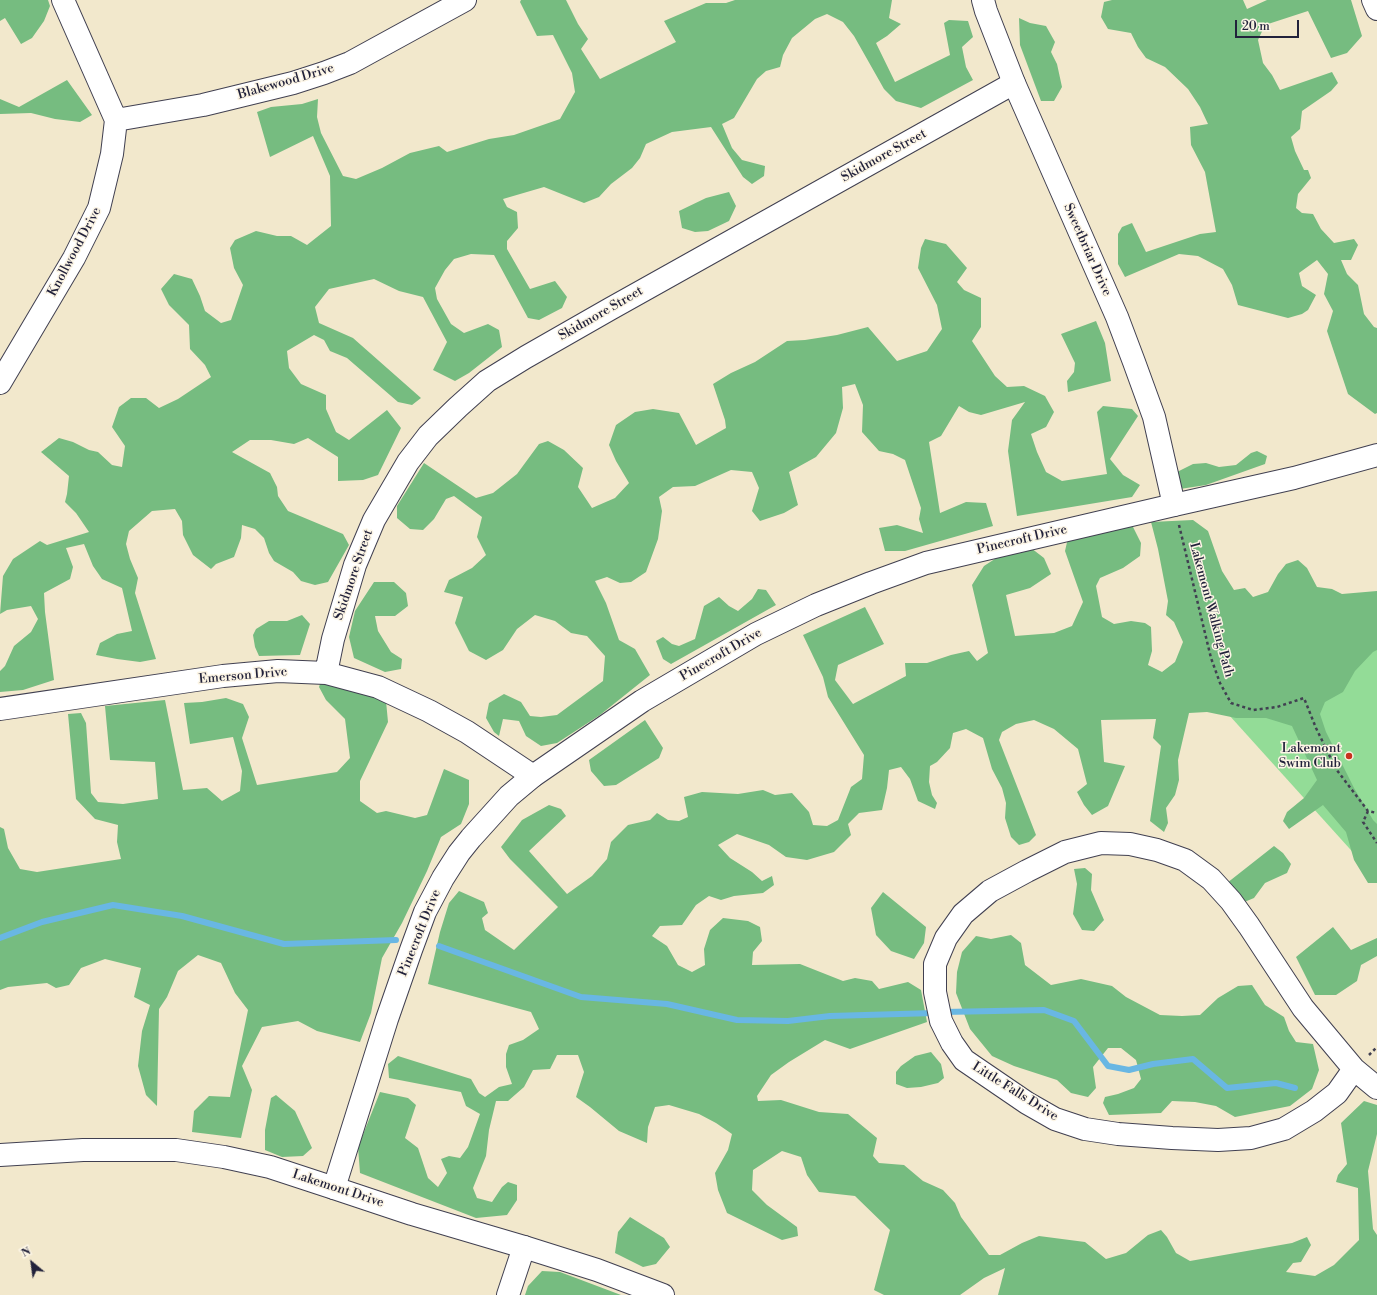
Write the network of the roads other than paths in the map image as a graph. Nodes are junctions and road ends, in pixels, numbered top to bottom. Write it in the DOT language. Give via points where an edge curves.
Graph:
graph roads {
  1 [pos="63,0"];
  2 [pos="983,0"];
  3 [pos="1373,0"];
  4 [pos="458,2"];
  5 [pos="1377,9"];
  6 [pos="1014,83"];
  7 [pos="116,120"];
  8 [pos="0,382"];
  9 [pos="1377,455"];
  10 [pos="1174,505"];
  11 [pos="326,672"];
  12 [pos="0,709"];
  13 [pos="533,776"];
  14 [pos="1354,1069"];
  15 [pos="1377,1088"];
  16 [pos="0,1155"];
  17 [pos="334,1188"];
  18 [pos="524,1247"];
  19 [pos="508,1295"];
  20 [pos="663,1295"];
  1 -- 7 [label="street"];
  2 -- 6 [label="street, Sweetbriar Drive"];
  3 -- 5 [label="street"];
  4 -- 7 [label="street, Blakewood Drive" via="355,60 324,73 203,105"];
  6 -- 10 [label="street, Sweetbriar Drive" via="1127,342 1154,417"];
  6 -- 11 [label="street, Skidmore Street" via="486,381 428,436 408,462 374,520 355,565"];
  7 -- 8 [label="street, Knollwood Drive" via="112,154 99,208 74,258"];
  9 -- 10 [label="street, Pinecroft Drive" via="1294,478"];
  10 -- 13 [label="street, Pinecroft Drive" via="926,563 816,605 756,634 642,701"];
  11 -- 12 [label="street, Emerson Drive" via="278,671 223,676"];
  11 -- 13 [label="street, Emerson Drive" via="378,687 429,711 467,732"];
  13 -- 17 [label="street, Pinecroft Drive" via="509,796 467,843 442,878 425,912 385,1025"];
  14 -- 14 [label="street, Little Falls Drive" via="1303,1008 1253,932 1211,879 1185,860 1157,850 1130,844 1101,843 1065,852 990,891 963,914 946,938 935,964 935,992 941,1021 964,1060 1055,1119 1085,1129 1172,1138 1251,1138 1284,1129 1314,1111 1337,1092"];
  14 -- 15 [label="street, Little Falls Drive"];
  16 -- 17 [label="street, Lakemont Drive" via="82,1150 176,1150 270,1167"];
  17 -- 18 [label="street, Lakemont Drive"];
  18 -- 19 [label="street"];
  18 -- 20 [label="street, Lakemont Drive"];
}
